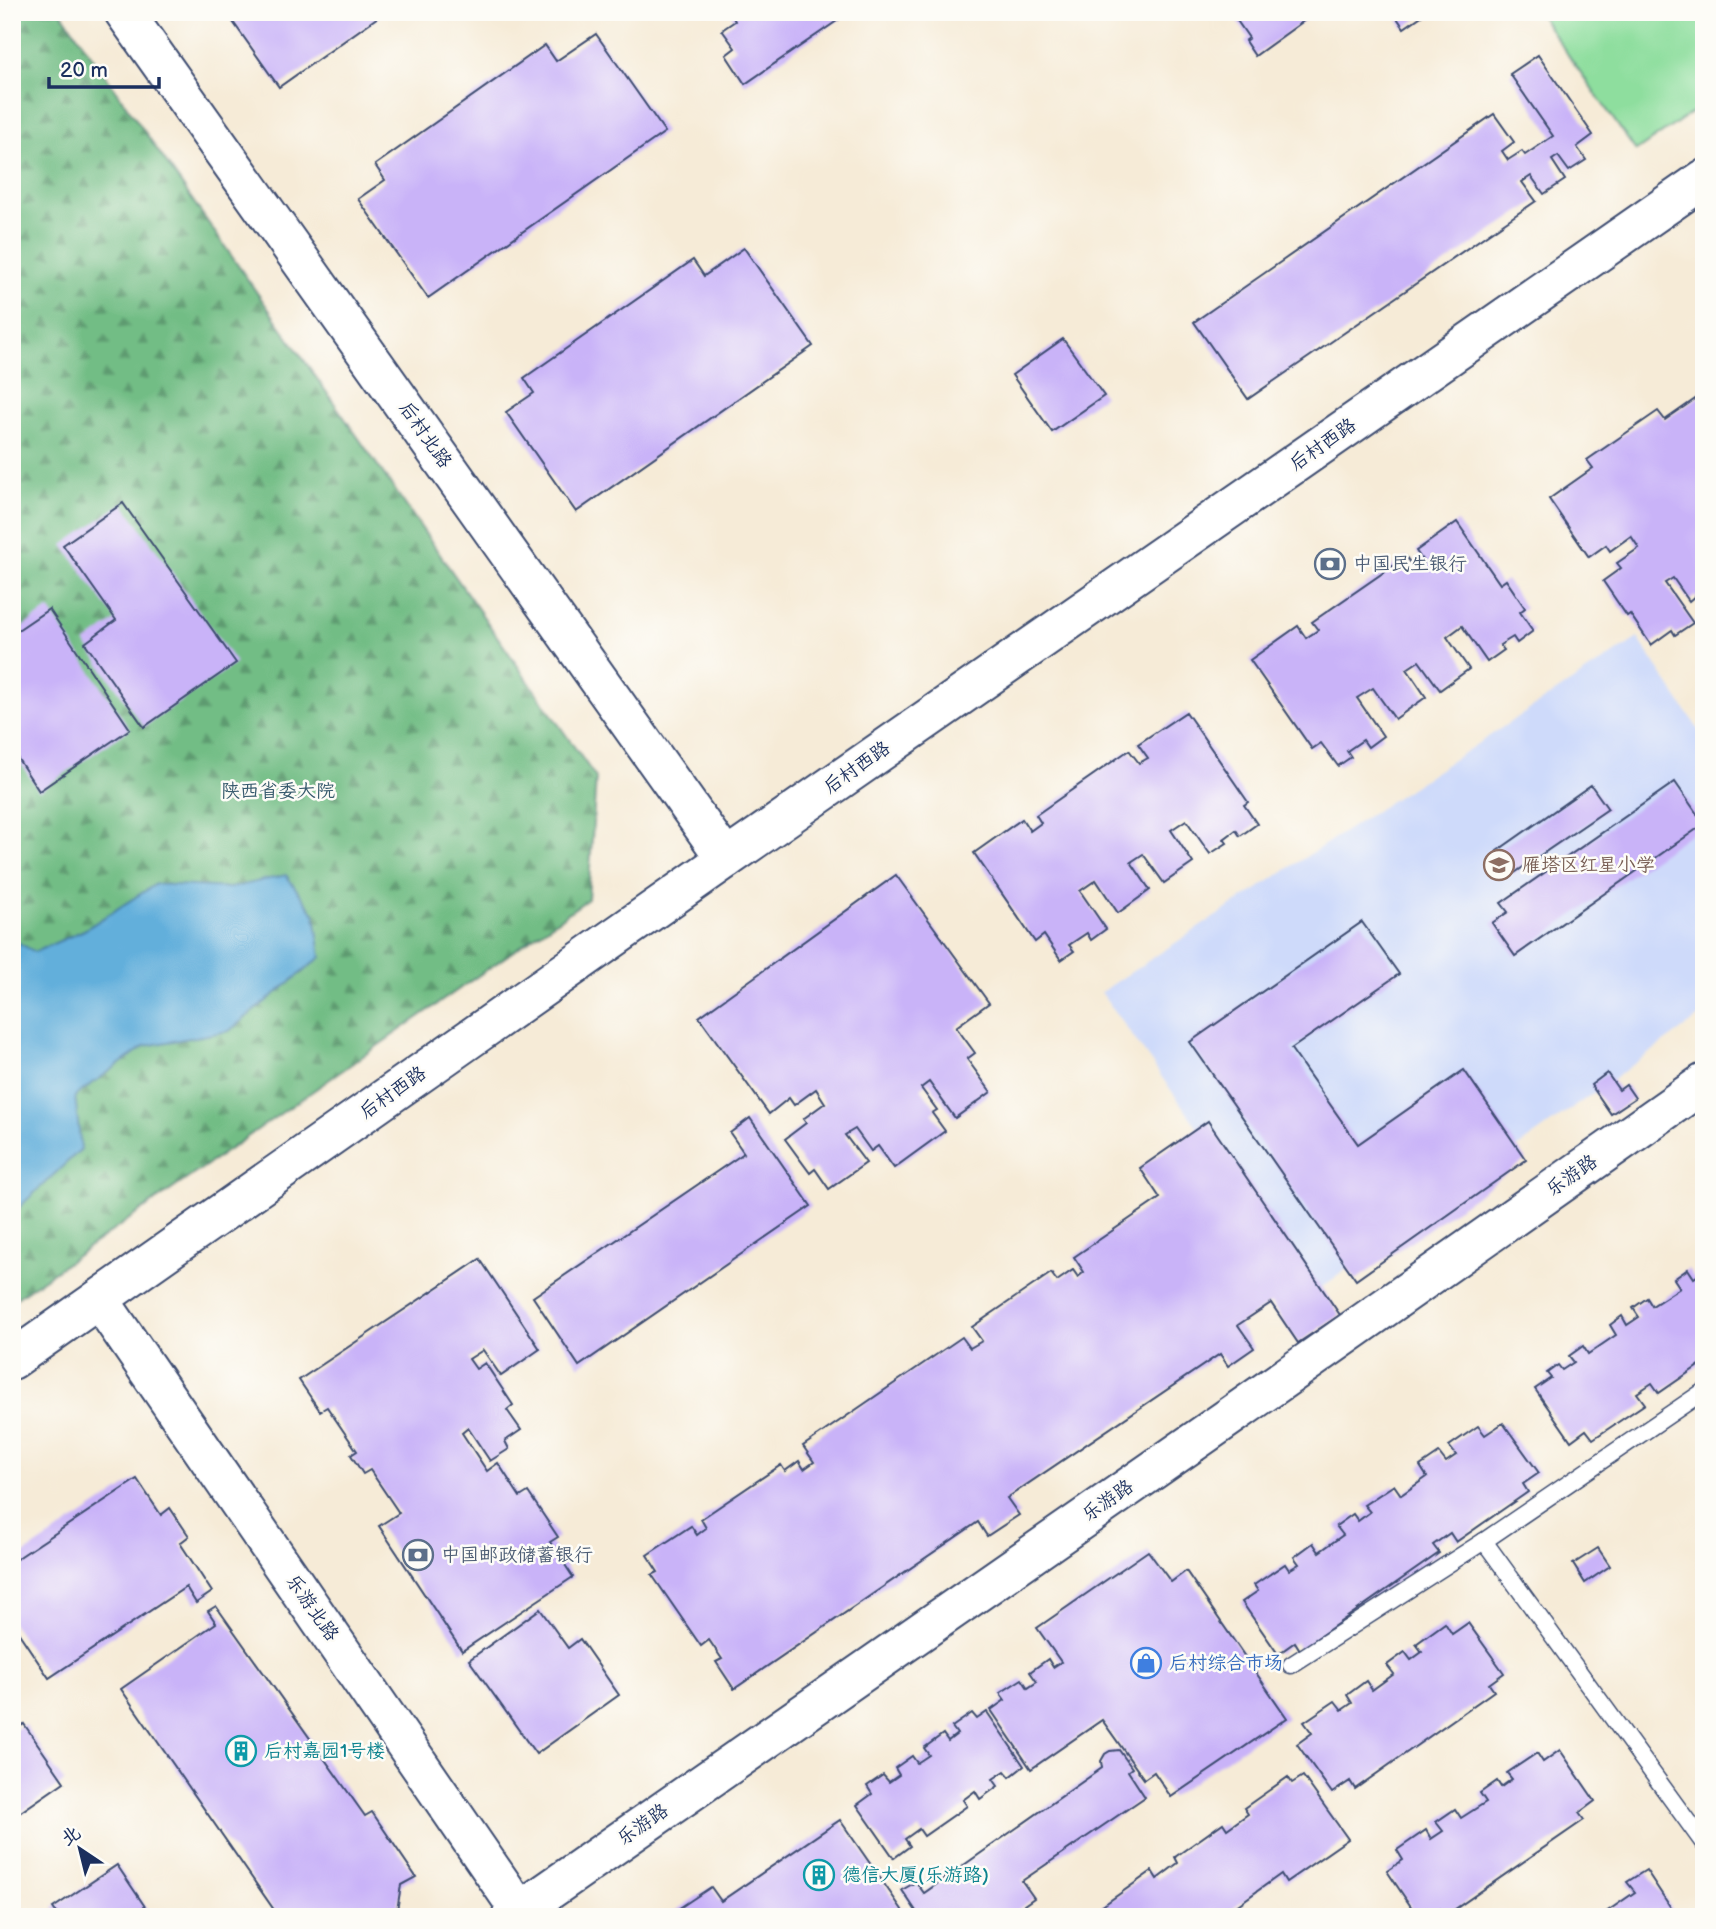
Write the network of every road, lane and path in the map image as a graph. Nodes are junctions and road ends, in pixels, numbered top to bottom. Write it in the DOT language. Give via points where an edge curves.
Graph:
graph roads {
  1 [pos="124,12"];
  2 [pos="1700,191"];
  3 [pos="726,859"];
  4 [pos="1704,1083"];
  5 [pos="99,1299"];
  6 [pos="12,1360"];
  7 [pos="1704,1391"];
  8 [pos="1484,1541"];
  9 [pos="1291,1665"];
  10 [pos="1704,1844"];
  11 [pos="518,1915"];
  1 -- 3 [label="street, 后村北路"];
  2 -- 3 [label="street, 后村西路"];
  3 -- 5 [label="street, 后村西路"];
  4 -- 11 [label="street, 乐游路"];
  5 -- 6 [label="street, 后村西路"];
  5 -- 11 [label="street, 乐游北路"];
  7 -- 8 [label="lane"];
  8 -- 9 [label="lane"];
  8 -- 10 [label="lane"];
}
